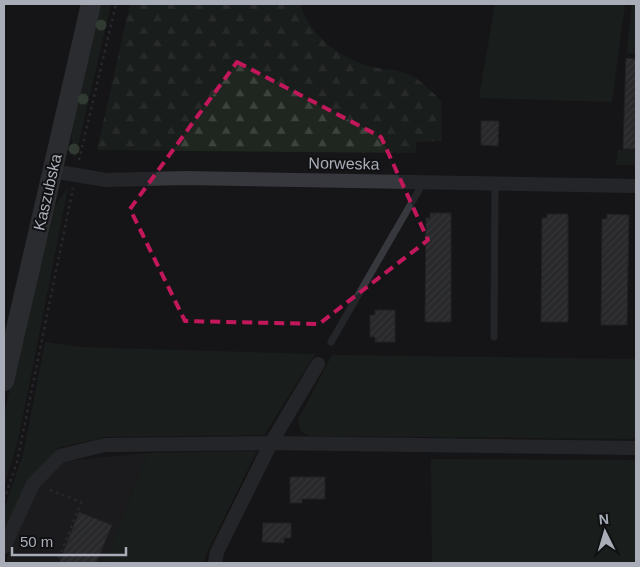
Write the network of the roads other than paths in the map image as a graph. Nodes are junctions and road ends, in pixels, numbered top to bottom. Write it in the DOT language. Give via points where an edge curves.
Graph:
graph roads {
  1 [pos="91,4"];
  2 [pos="52,171"];
  3 [pos="423,182"];
  4 [pos="494,184"];
  5 [pos="636,186"];
  6 [pos="494,337"];
  7 [pos="331,342"];
  8 [pos="318,364"];
  9 [pos="4,381"];
  10 [pos="272,443"];
  11 [pos="636,448"];
  12 [pos="4,547"];
  13 [pos="215,563"];
  1 -- 2 [label="main road, Kaszubska"];
  2 -- 3 [label="street, Norweska" via="106,180"];
  2 -- 9 [label="main road, Kaszubska"];
  3 -- 4 [label="street, Norweska"];
  3 -- 7 [label="lane"];
  4 -- 5 [label="street, Norweska"];
  4 -- 6 [label="lane"];
  8 -- 10 [label="street"];
  10 -- 11 [label="street"];
  10 -- 12 [label="street" via="105,444 60,456 33,484"];
  10 -- 13 [label="street" via="217,552"];
}
